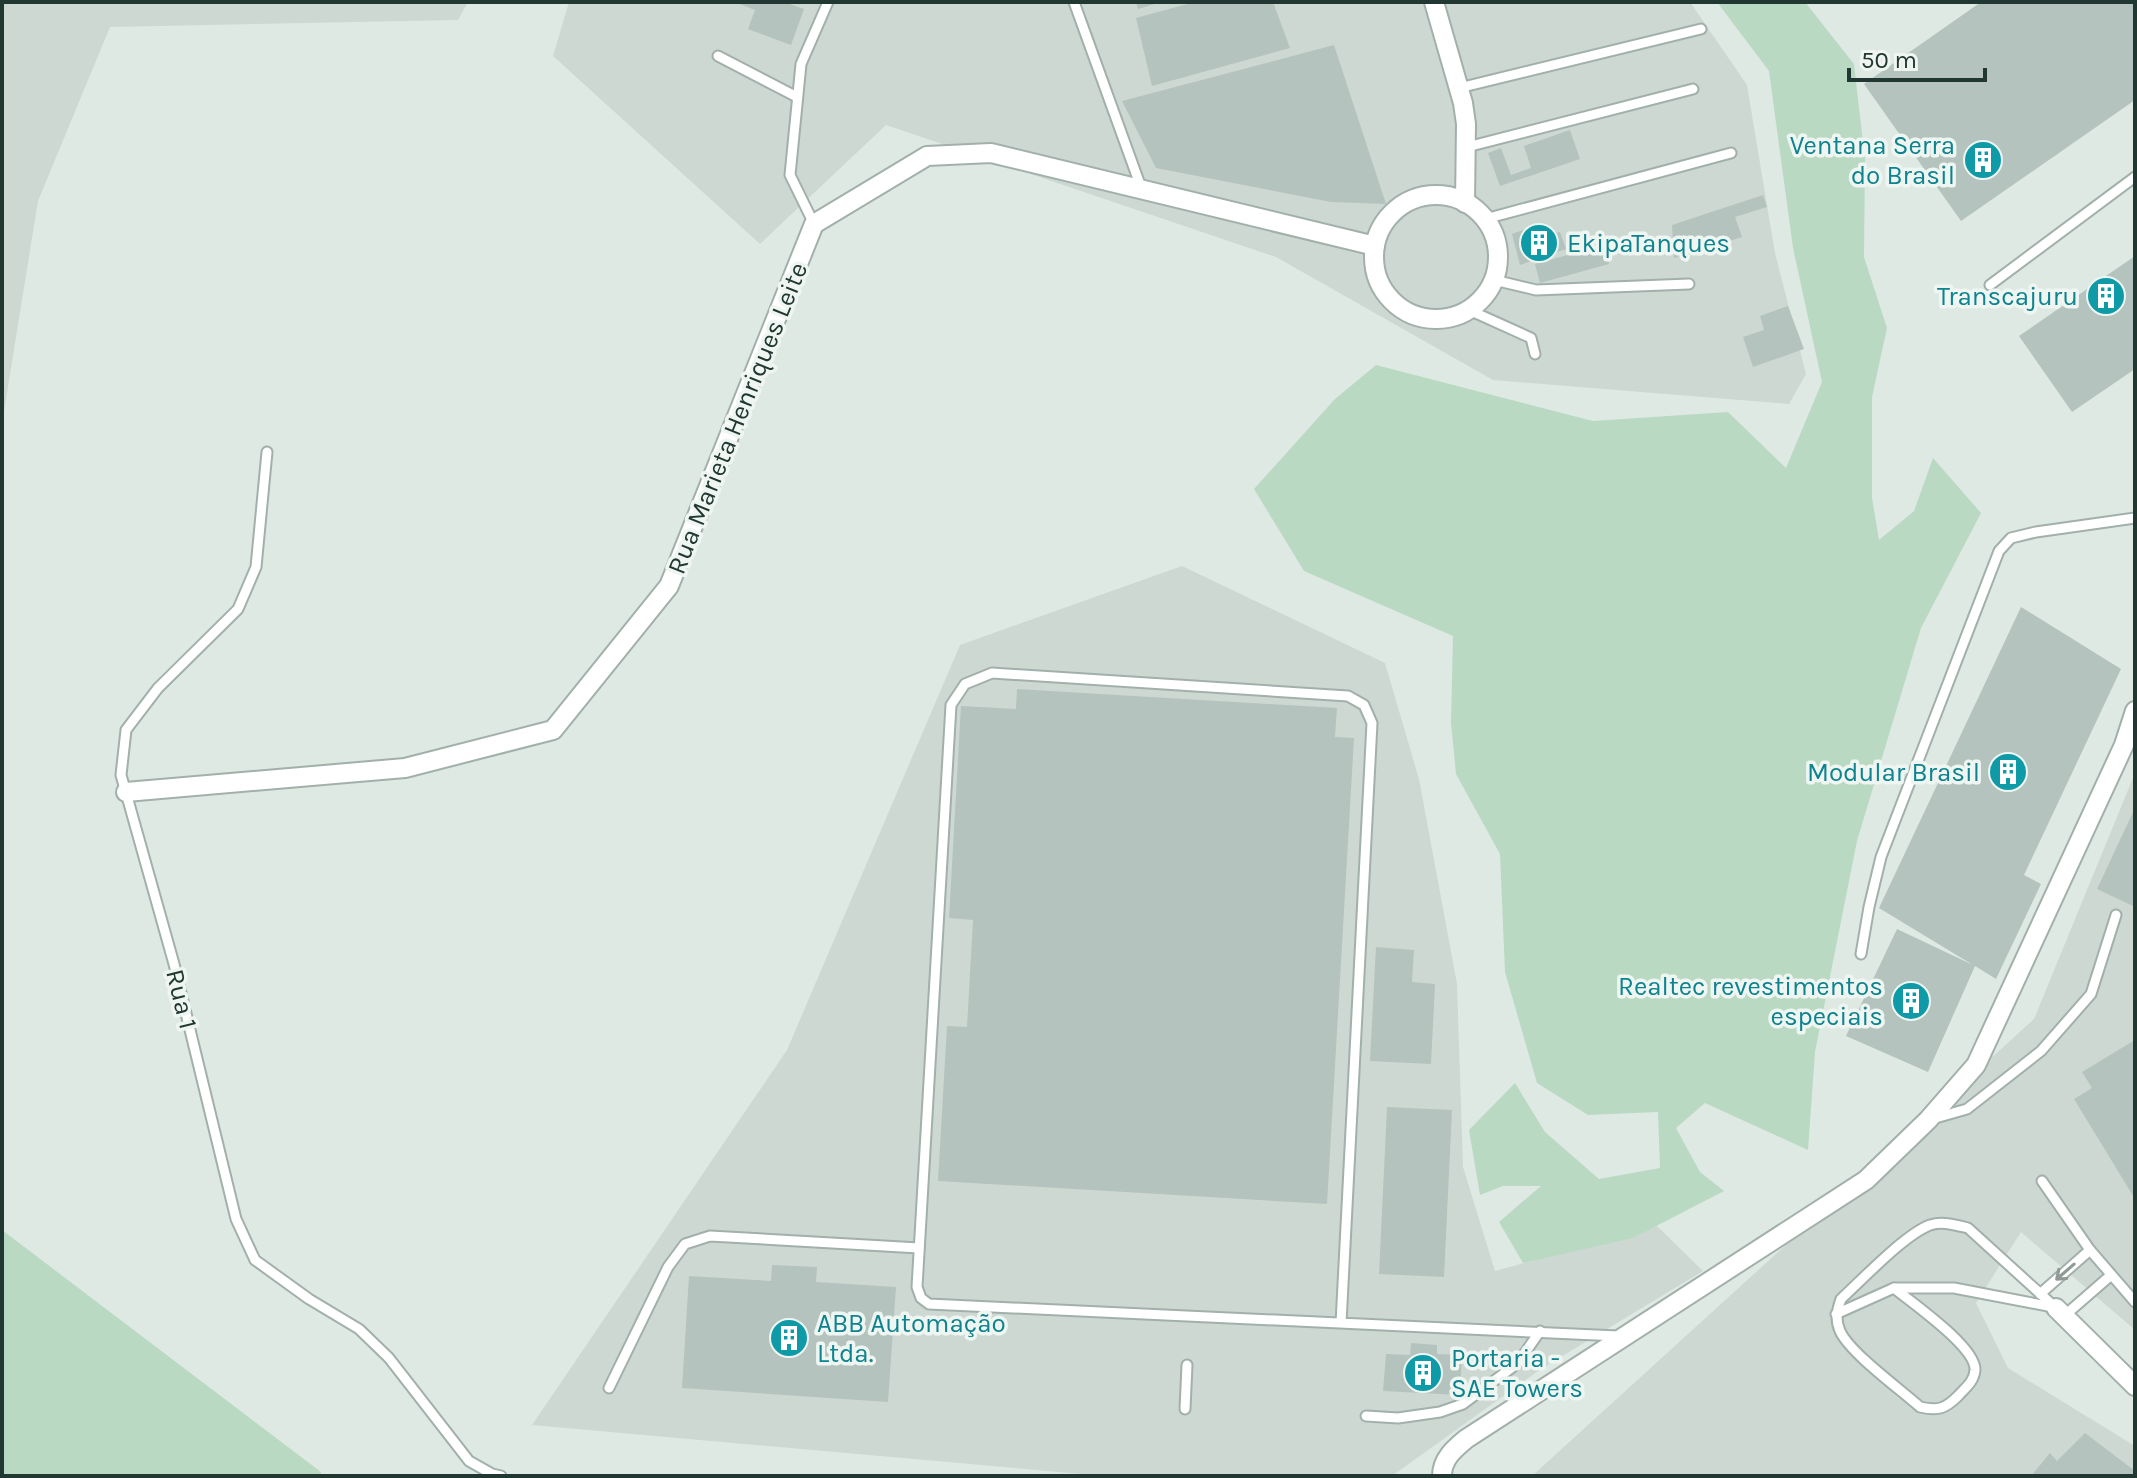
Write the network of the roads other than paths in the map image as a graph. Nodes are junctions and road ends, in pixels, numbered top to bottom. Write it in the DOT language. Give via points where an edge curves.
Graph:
graph roads {
  1 [pos="828,2"];
  2 [pos="1074,2"];
  3 [pos="1434,2"];
  4 [pos="1701,29"];
  5 [pos="718,56"];
  6 [pos="1459,88"];
  7 [pos="1693,89"];
  8 [pos="797,97"];
  9 [pos="1467,147"];
  10 [pos="1731,153"];
  11 [pos="2135,177"];
  12 [pos="1142,190"];
  13 [pos="1465,203"];
  14 [pos="1485,219"];
  15 [pos="814,224"];
  16 [pos="1375,246"];
  17 [pos="1494,280"];
  18 [pos="1689,284"];
  19 [pos="1990,285"];
  20 [pos="1469,310"];
  21 [pos="1535,354"];
  22 [pos="267,452"];
  23 [pos="2135,518"];
  24 [pos="2135,711"];
  25 [pos="126,792"];
  26 [pos="2116,915"];
  27 [pos="1861,954"];
  28 [pos="1928,1120"];
  29 [pos="2042,1181"];
  30 [pos="919,1248"];
  31 [pos="2090,1250"];
  32 [pos="2110,1276"];
  33 [pos="1894,1288"];
  34 [pos="2040,1294"];
  35 [pos="2135,1302"];
  36 [pos="2060,1312"];
  37 [pos="1836,1314"];
  38 [pos="1341,1323"];
  39 [pos="1540,1331"];
  40 [pos="1623,1337"];
  41 [pos="1187,1365"];
  42 [pos="2135,1386"];
  43 [pos="609,1388"];
  44 [pos="1185,1409"];
  45 [pos="1366,1416"];
  46 [pos="1442,1473"];
  47 [pos="501,1476"];
  1 -- 8 [label="lane" via="801,64"];
  2 -- 12 [label="lane"];
  3 -- 6 [label="street"];
  4 -- 6 [label="lane"];
  5 -- 8 [label="lane"];
  6 -- 9 [label="street"];
  7 -- 9 [label="lane"];
  8 -- 15 [label="lane" via="790,175"];
  9 -- 13 [label="street"];
  10 -- 14 [label="lane"];
  11 -- 19 [label="lane"];
  12 -- 15 [label="street" via="991,153 927,156"];
  12 -- 16 [label="street"];
  13 -- 14 [label="street"];
  13 -- 16 [label="street" via="1440,195 1415,199 1393,212"];
  14 -- 17 [label="street" via="1497,242"];
  15 -- 25 [label="street, Rua Marieta Henriques Leite" via="669,586 553,730 405,768"];
  16 -- 20 [label="street" via="1380,284 1396,305 1432,319"];
  17 -- 18 [label="lane" via="1536,290"];
  17 -- 20 [label="street"];
  20 -- 21 [label="lane" via="1531,338"];
  22 -- 25 [label="lane, Rua 1" via="256,567 238,609 158,688 126,730 121,775"];
  23 -- 27 [label="lane" via="2011,538 1999,551 1881,857"];
  24 -- 28 [label="street" via="1976,1065"];
  25 -- 47 [label="lane, Rua 1" via="236,1219 255,1260 359,1329 389,1358 469,1461"];
  26 -- 28 [label="lane" via="2091,994 2041,1051 1967,1109"];
  28 -- 40 [label="street" via="1866,1180"];
  29 -- 31 [label="lane"];
  30 -- 38 [label="lane" via="917,1287 929,1304"];
  30 -- 38 [label="lane" via="951,705 965,684 992,673 1348,696 1364,705 1372,723"];
  30 -- 43 [label="lane" via="710,1236 685,1244 668,1267"];
  31 -- 32 [label="lane"];
  31 -- 34 [label="lane, one-way"];
  32 -- 35 [label="lane"];
  32 -- 36 [label="lane"];
  33 -- 36 [label="lane" via="1954,1288"];
  33 -- 37 [label="lane"];
  33 -- 37 [label="lane" via="1963,1345 1973,1361 1971,1383 1946,1407 1920,1407 1854,1349 1840,1331"];
  34 -- 36 [label="lane"];
  34 -- 37 [label="lane" via="1968,1228 1932,1224 1841,1299"];
  36 -- 42 [label="street"];
  38 -- 39 [label="lane"];
  39 -- 40 [label="lane"];
  39 -- 45 [label="lane" via="1518,1363 1463,1404 1412,1416"];
  40 -- 46 [label="street" via="1466,1439 1451,1452"];
  41 -- 44 [label="lane"];
}
